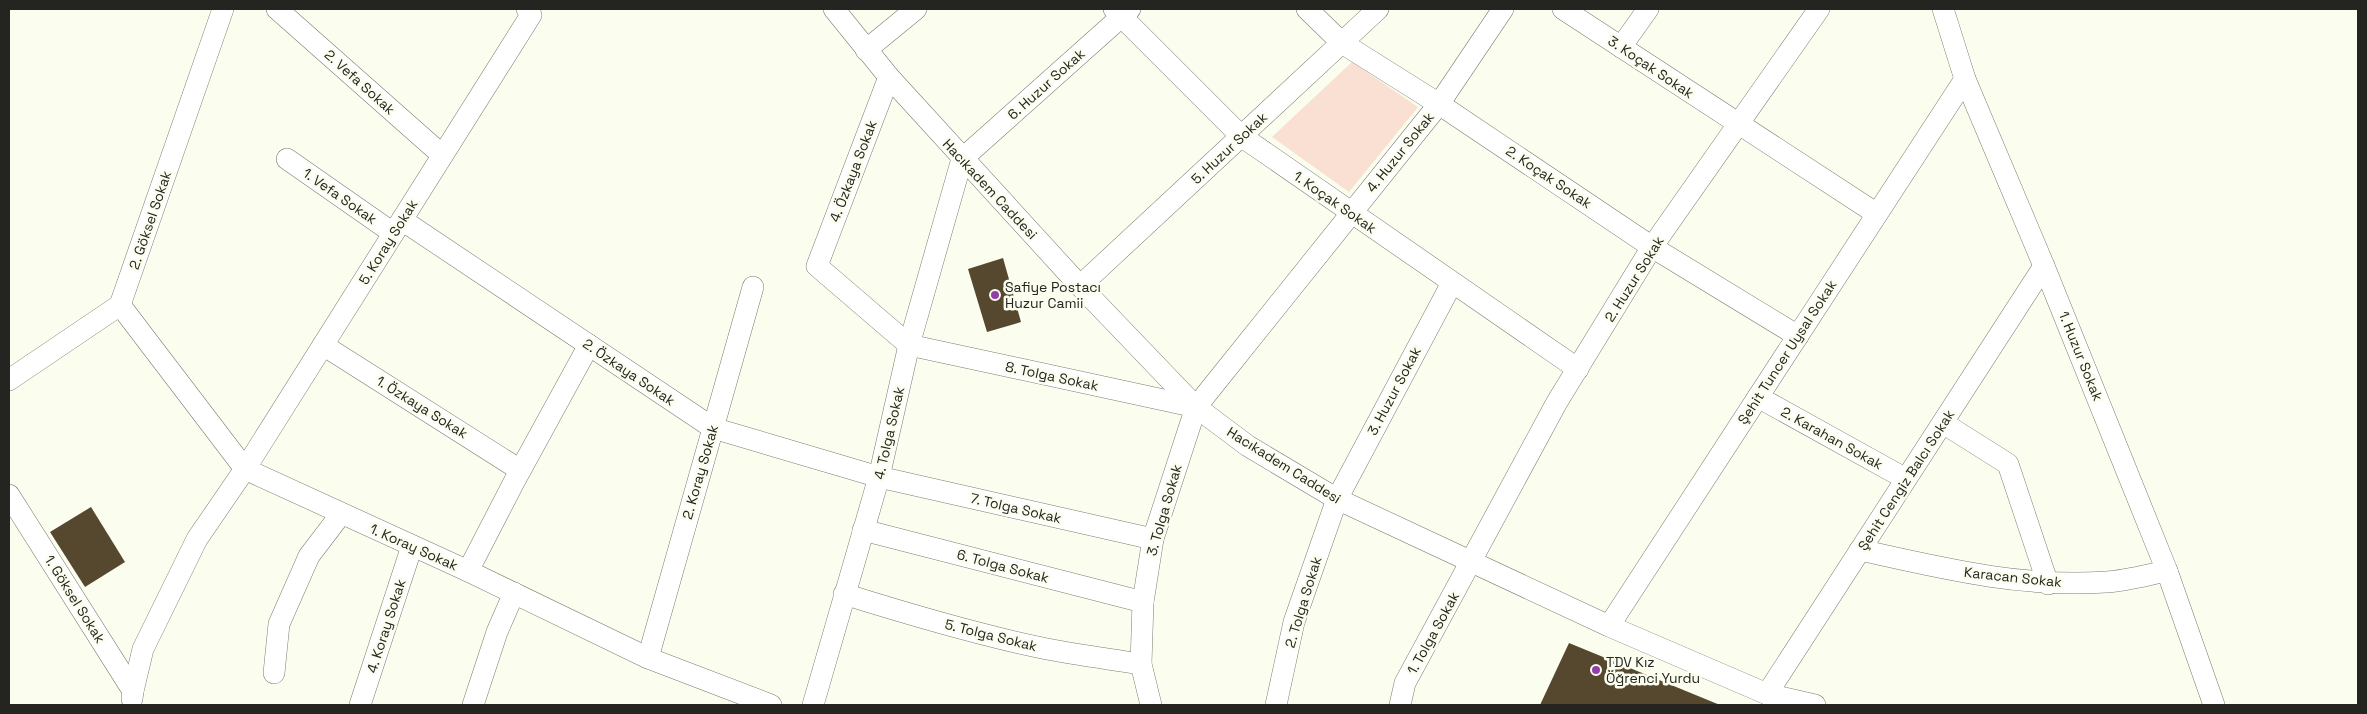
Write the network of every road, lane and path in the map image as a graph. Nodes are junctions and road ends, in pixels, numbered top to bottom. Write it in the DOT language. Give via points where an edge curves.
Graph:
graph roads {
  1 [pos="223,9"];
  2 [pos="277,9"];
  3 [pos="834,9"];
  4 [pos="916,9"];
  5 [pos="1307,9"];
  6 [pos="1378,9"];
  7 [pos="1503,9"];
  8 [pos="1563,9"];
  9 [pos="1648,9"];
  10 [pos="1819,9"];
  11 [pos="1943,9"];
  12 [pos="1121,11"];
  13 [pos="529,12"];
  14 [pos="1342,43"];
  15 [pos="1621,47"];
  16 [pos="866,50"];
  17 [pos="889,77"];
  18 [pos="1965,79"];
  19 [pos="1439,104"];
  20 [pos="1739,126"];
  21 [pos="1242,136"];
  22 [pos="442,156"];
  23 [pos="287,159"];
  24 [pos="962,159"];
  25 [pos="1351,213"];
  26 [pos="1877,214"];
  27 [pos="398,226"];
  28 [pos="1652,248"];
  29 [pos="2044,266"];
  30 [pos="1452,283"];
  31 [pos="1080,286"];
  32 [pos="753,287"];
  33 [pos="120,305"];
  34 [pos="1798,336"];
  35 [pos="323,345"];
  36 [pos="909,345"];
  37 [pos="589,346"];
  38 [pos="1578,368"];
  39 [pos="9,380"];
  40 [pos="1758,397"];
  41 [pos="1196,407"];
  42 [pos="1942,423"];
  43 [pos="713,428"];
  44 [pos="245,468"];
  45 [pos="520,470"];
  46 [pos="879,477"];
  47 [pos="1906,479"];
  48 [pos="9,495"];
  49 [pos="1337,499"];
  50 [pos="341,514"];
  51 [pos="863,530"];
  52 [pos="1153,539"];
  53 [pos="412,546"];
  54 [pos="1860,550"];
  55 [pos="1472,563"];
  56 [pos="468,571"];
  57 [pos="2166,571"];
  58 [pos="2048,584"];
  59 [pos="514,593"];
  60 [pos="844,594"];
  61 [pos="1143,602"];
  62 [pos="1609,626"];
  63 [pos="648,658"];
  64 [pos="1142,664"];
  65 [pos="274,673"];
  66 [pos="1767,694"];
  67 [pos="132,698"];
  68 [pos="360,705"];
  69 [pos="473,705"];
  70 [pos="771,705"];
  71 [pos="813,705"];
  72 [pos="1151,705"];
  73 [pos="1276,705"];
  74 [pos="1400,705"];
  75 [pos="1815,705"];
  76 [pos="2214,705"];
  1 -- 33 [label="street, 2. Göksel Sokak"];
  2 -- 22 [label="street, 2. Vefa Sokak"];
  3 -- 16 [label="street, Hacıkadem Caddesi"];
  4 -- 16 [label="street"];
  5 -- 14 [label="street, 2. Koçak Sokak"];
  6 -- 14 [label="street, 5. Huzur Sokak"];
  7 -- 19 [label="street, 4. Huzur Sokak"];
  8 -- 15 [label="street, 3. Koçak Sokak"];
  9 -- 15 [label="street"];
  10 -- 20 [label="street, 2. Huzur Sokak"];
  11 -- 18 [label="street, 1. Huzur Sokak"];
  12 -- 21 [label="street, 1. Koçak Sokak"];
  12 -- 24 [label="street, 6. Huzur Sokak"];
  13 -- 22 [label="street, 5. Koray Sokak"];
  14 -- 19 [label="street, 2. Koçak Sokak"];
  14 -- 21 [label="street, 5. Huzur Sokak"];
  15 -- 20 [label="street, 3. Koçak Sokak"];
  16 -- 17 [label="street, Hacıkadem Caddesi"];
  17 -- 24 [label="street, Hacıkadem Caddesi"];
  17 -- 36 [label="street, 4. Özkaya Sokak" via="817,266"];
  18 -- 26 [label="street, Şehit Tuncer Uysal Sokak"];
  18 -- 29 [label="street, 1. Huzur Sokak"];
  19 -- 25 [label="street, 4. Huzur Sokak"];
  19 -- 28 [label="street, 2. Koçak Sokak"];
  20 -- 26 [label="street, 3. Koçak Sokak"];
  20 -- 28 [label="street, 2. Huzur Sokak"];
  21 -- 25 [label="street, 1. Koçak Sokak"];
  21 -- 31 [label="street, 5. Huzur Sokak"];
  22 -- 27 [label="street, 5. Koray Sokak"];
  23 -- 27 [label="street, 1. Vefa Sokak"];
  24 -- 31 [label="street, Hacıkadem Caddesi"];
  24 -- 36 [label="street, 4. Tolga Sokak"];
  25 -- 30 [label="street, 1. Koçak Sokak"];
  25 -- 41 [label="street, 4. Huzur Sokak"];
  26 -- 34 [label="street, Şehit Tuncer Uysal Sokak"];
  27 -- 35 [label="street, 5. Koray Sokak"];
  27 -- 37 [label="street, 2. Özkaya Sokak"];
  28 -- 34 [label="street, 2. Koçak Sokak"];
  28 -- 38 [label="street, 2. Huzur Sokak"];
  29 -- 42 [label="street, Şehit Cengiz Balcı Sokak"];
  29 -- 57 [label="street, 1. Huzur Sokak"];
  30 -- 38 [label="street, 1. Koçak Sokak"];
  30 -- 49 [label="street, 3. Huzur Sokak"];
  31 -- 41 [label="street, Hacıkadem Caddesi"];
  32 -- 43 [label="street, 2. Koray Sokak"];
  33 -- 39 [label="street"];
  33 -- 44 [label="street, 1. Koray Sokak"];
  34 -- 40 [label="street, Şehit Tuncer Uysal Sokak"];
  35 -- 44 [label="street, 5. Koray Sokak"];
  35 -- 45 [label="street, 1. Özkaya Sokak"];
  36 -- 41 [label="street, 8. Tolga Sokak"];
  36 -- 46 [label="street, 4. Tolga Sokak"];
  37 -- 43 [label="street, 2. Özkaya Sokak"];
  37 -- 45 [label="street"];
  38 -- 55 [label="street, 2. Huzur Sokak"];
  40 -- 47 [label="street, 2. Karahan Sokak"];
  40 -- 62 [label="street, Şehit Tuncer Uysal Sokak"];
  41 -- 49 [label="street, Hacıkadem Caddesi" via="1248,446"];
  41 -- 52 [label="street, 3. Tolga Sokak"];
  42 -- 47 [label="street, Şehit Cengiz Balcı Sokak"];
  42 -- 58 [label="street" via="2008,464"];
  43 -- 46 [label="street, 2. Özkaya Sokak"];
  43 -- 63 [label="street, 2. Koray Sokak"];
  44 -- 50 [label="street, 1. Koray Sokak"];
  44 -- 67 [label="street, 5. Koray Sokak" via="197,539 143,649"];
  45 -- 56 [label="street"];
  46 -- 51 [label="street, 4. Tolga Sokak"];
  46 -- 52 [label="street, 7. Tolga Sokak"];
  47 -- 54 [label="street, Şehit Cengiz Balcı Sokak"];
  48 -- 67 [label="street, 1. Göksel Sokak"];
  49 -- 55 [label="street, Hacıkadem Caddesi"];
  49 -- 73 [label="street, 2. Tolga Sokak" via="1294,622"];
  50 -- 53 [label="street, 1. Koray Sokak"];
  50 -- 65 [label="street" via="309,556 279,624"];
  51 -- 60 [label="street, 4. Tolga Sokak"];
  51 -- 61 [label="street, 6. Tolga Sokak"];
  52 -- 61 [label="street, 3. Tolga Sokak"];
  53 -- 56 [label="street, 1. Koray Sokak"];
  53 -- 68 [label="street, 4. Koray Sokak"];
  54 -- 58 [label="street, Karacan Sokak" via="1968,573"];
  54 -- 66 [label="street, Şehit Cengiz Balcı Sokak"];
  55 -- 62 [label="street, Hacıkadem Caddesi"];
  55 -- 74 [label="street, 1. Tolga Sokak" via="1405,683"];
  56 -- 59 [label="street, 1. Koray Sokak"];
  57 -- 58 [label="street, Karacan Sokak" via="2108,582"];
  57 -- 76 [label="street, 1. Huzur Sokak"];
  59 -- 63 [label="street, 1. Koray Sokak"];
  59 -- 69 [label="street" via="497,632"];
  60 -- 64 [label="street, 5. Tolga Sokak" via="988,635"];
  60 -- 71 [label="street, 4. Tolga Sokak"];
  61 -- 64 [label="street, 3. Tolga Sokak"];
  62 -- 66 [label="street, Hacıkadem Caddesi"];
  63 -- 70 [label="street, 1. Koray Sokak"];
  64 -- 72 [label="street, 3. Tolga Sokak"];
  66 -- 75 [label="street, Hacıkadem Caddesi"];
}
